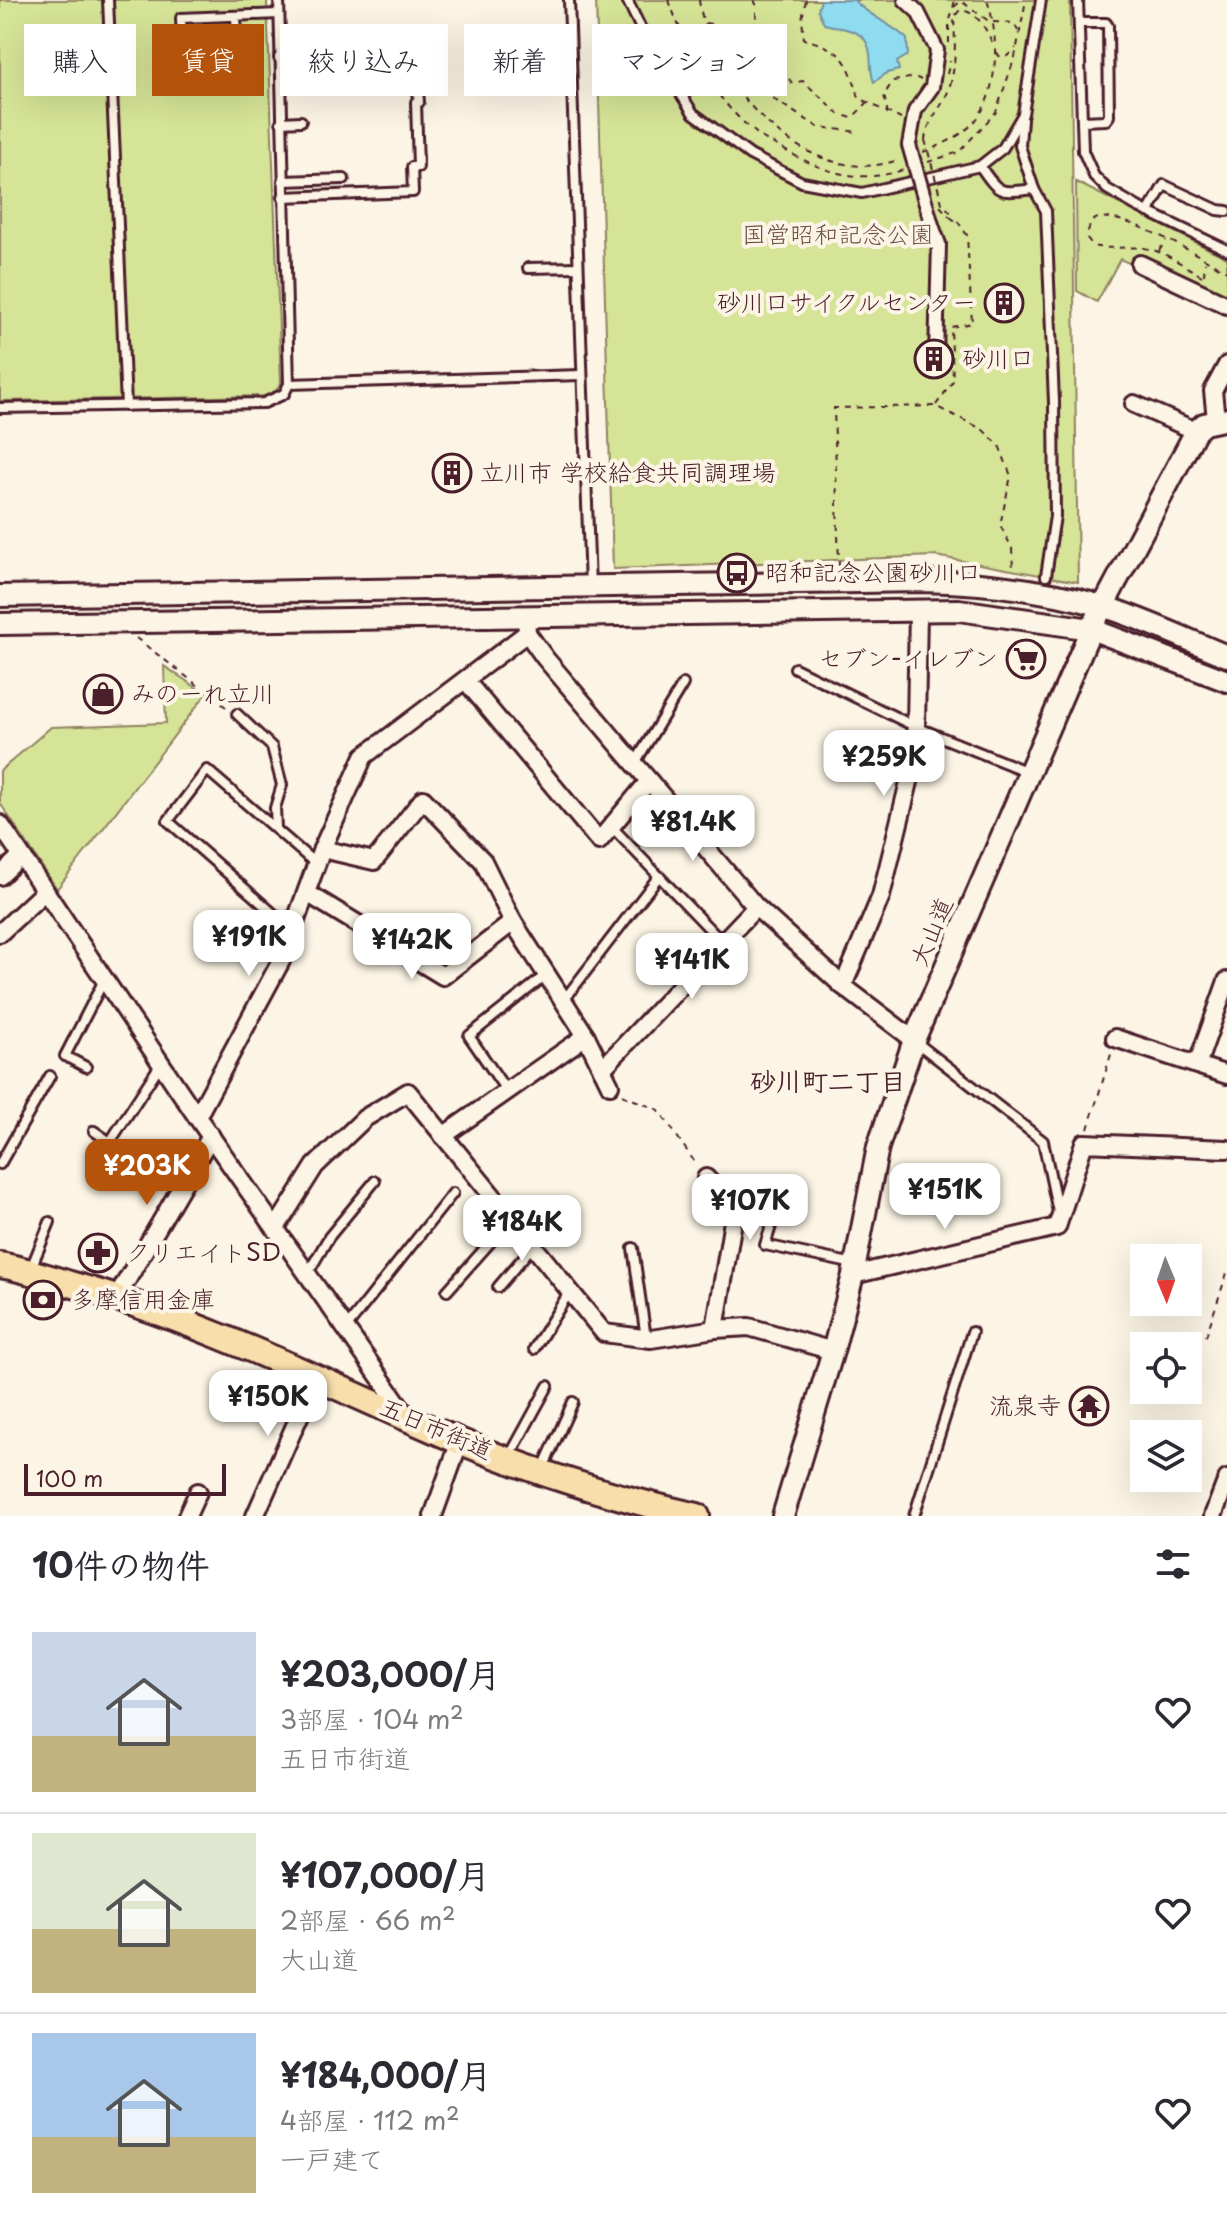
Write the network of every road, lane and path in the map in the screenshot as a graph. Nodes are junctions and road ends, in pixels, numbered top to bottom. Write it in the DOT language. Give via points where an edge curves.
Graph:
graph roads {
  1 [pos="108,0"];
  2 [pos="279,0"];
  3 [pos="569,0"];
  4 [pos="627,0"];
  5 [pos="669,0"];
  6 [pos="699,0"];
  7 [pos="754,0"];
  8 [pos="806,0"];
  9 [pos="905,0"];
  10 [pos="987,0"];
  11 [pos="1026,0"];
  12 [pos="1041,0"];
  13 [pos="1078,0"];
  14 [pos="953,8"];
  15 [pos="279,14"];
  16 [pos="236,16"];
  17 [pos="704,22"];
  18 [pos="994,22"];
  19 [pos="1079,23"];
  20 [pos="714,24"];
  21 [pos="756,24"];
  22 [pos="1020,33"];
  23 [pos="1017,47"];
  24 [pos="995,49"];
  25 [pos="279,60"];
  26 [pos="268,62"];
  27 [pos="787,76"];
  28 [pos="932,87"];
  29 [pos="772,96"];
  30 [pos="867,103"];
  31 [pos="888,114"];
  32 [pos="1023,114"];
  33 [pos="301,121"];
  34 [pos="1082,121"];
  35 [pos="281,122"];
  36 [pos="912,123"];
  37 [pos="859,132"];
  38 [pos="923,152"];
  39 [pos="898,160"];
  40 [pos="917,166"];
  41 [pos="980,166"];
  42 [pos="333,168"];
  43 [pos="902,170"];
  44 [pos="334,179"];
  45 [pos="344,179"];
  46 [pos="283,181"];
  47 [pos="1034,189"];
  48 [pos="283,197"];
  49 [pos="1227,211"];
  50 [pos="1148,212"];
  51 [pos="1166,240"];
  52 [pos="1227,250"];
  53 [pos="1159,252"];
  54 [pos="1205,260"];
  55 [pos="1140,264"];
  56 [pos="578,267"];
  57 [pos="528,268"];
  58 [pos="1227,271"];
  59 [pos="1227,305"];
  60 [pos="936,356"];
  61 [pos="1227,365"];
  62 [pos="581,375"];
  63 [pos="289,384"];
  64 [pos="1134,404"];
  65 [pos="126,406"];
  66 [pos="935,406"];
  67 [pos="0,408"];
  68 [pos="1222,419"];
  69 [pos="1196,431"];
  70 [pos="1046,576"];
  71 [pos="839,583"];
  72 [pos="636,587"];
  73 [pos="1013,587"];
  74 [pos="590,588"];
  75 [pos="0,596"];
  76 [pos="1103,607"];
  77 [pos="918,609"];
  78 [pos="636,614"];
  79 [pos="0,624"];
  80 [pos="526,624"];
  81 [pos="1091,629"];
  82 [pos="130,634"];
  83 [pos="1227,656"];
  84 [pos="795,668"];
  85 [pos="466,681"];
  86 [pos="1227,681"];
  87 [pos="683,684"];
  88 [pos="237,714"];
  89 [pos="916,727"];
  90 [pos="635,764"];
  91 [pos="1029,773"];
  92 [pos="649,781"];
  93 [pos="0,824"];
  94 [pos="611,826"];
  95 [pos="276,828"];
  96 [pos="21,856"];
  97 [pos="320,857"];
  98 [pos="0,876"];
  99 [pos="659,876"];
  100 [pos="45,891"];
  101 [pos="307,893"];
  102 [pos="756,907"];
  103 [pos="513,922"];
  104 [pos="293,930"];
  105 [pos="0,933"];
  106 [pos="721,941"];
  107 [pos="546,975"];
  108 [pos="104,980"];
  109 [pos="1227,981"];
  110 [pos="843,986"];
  111 [pos="564,1001"];
  112 [pos="586,1036"];
  113 [pos="1115,1038"];
  114 [pos="914,1040"];
  115 [pos="161,1064"];
  116 [pos="1197,1065"];
  117 [pos="86,1067"];
  118 [pos="602,1069"];
  119 [pos="1227,1075"];
  120 [pos="50,1076"];
  121 [pos="610,1085"];
  122 [pos="506,1090"];
  123 [pos="197,1117"];
  124 [pos="94,1131"];
  125 [pos="211,1136"];
  126 [pos="443,1136"];
  127 [pos="1084,1143"];
  128 [pos="1227,1149"];
  129 [pos="0,1164"];
  130 [pos="706,1178"];
  131 [pos="375,1181"];
  132 [pos="453,1193"];
  133 [pos="735,1209"];
  134 [pos="511,1219"];
  135 [pos="1059,1221"];
  136 [pos="50,1222"];
  137 [pos="276,1228"];
  138 [pos="534,1246"];
  139 [pos="633,1248"];
  140 [pos="0,1265"];
  141 [pos="854,1270"];
  142 [pos="29,1272"];
  143 [pos="308,1273"];
  144 [pos="1227,1273"];
  145 [pos="498,1287"];
  146 [pos="571,1290"];
  147 [pos="447,1291"];
  148 [pos="117,1297"];
  149 [pos="346,1328"];
  150 [pos="715,1329"];
  151 [pos="972,1332"];
  152 [pos="646,1338"];
  153 [pos="1202,1338"];
  154 [pos="534,1349"];
  155 [pos="833,1351"];
  156 [pos="317,1376"];
  157 [pos="548,1386"];
  158 [pos="573,1402"];
  159 [pos="408,1417"];
  160 [pos="460,1441"];
  161 [pos="507,1459"];
  162 [pos="541,1472"];
  163 [pos="1227,1479"];
  164 [pos="198,1492"];
  165 [pos="604,1505"];
  166 [pos="187,1516"];
  167 [pos="255,1516"];
  168 [pos="433,1516"];
  169 [pos="697,1516"];
  170 [pos="783,1516"];
  171 [pos="914,1516"];
  172 [pos="1213,1516"];
  1 -- 65 [label="lane"];
  2 -- 15 [label="lane"];
  3 -- 56 [label="lane"];
  4 -- 41 [label="lane" via="693,113 750,155 802,182 862,193"];
  5 -- 43 [label="path" via="707,79 755,132 813,166 852,176"];
  6 -- 17 [label="path"];
  7 -- 21 [label="path"];
  8 -- 30 [label="path" via="804,39 837,51 851,71 859,98"];
  9 -- 28 [label="street" via="918,12 937,50"];
  10 -- 18 [label="path"];
  11 -- 22 [label="path"];
  12 -- 32 [label="lane"];
  13 -- 19 [label="lane"];
  14 -- 18 [label="path" via="961,1"];
  15 -- 16 [label="lane"];
  15 -- 25 [label="lane"];
  16 -- 16 [label="lane" via="181,18 183,60 234,56"];
  17 -- 20 [label="path"];
  17 -- 39 [label="path" via="735,89 787,139 855,167"];
  18 -- 22 [label="path" via="1014,23"];
  18 -- 24 [label="path"];
  19 -- 34 [label="lane"];
  19 -- 34 [label="lane" via="1108,26 1109,116"];
  22 -- 23 [label="path"];
  23 -- 24 [label="path" via="1006,57"];
  23 -- 40 [label="path" via="996,112 959,152"];
  24 -- 38 [label="path" via="994,80 982,110 968,129"];
  24 -- 66 [label="path, bridge" via="984,24 960,10 954,17 953,74 927,126 925,140 942,203 967,235 972,323 951,327 953,381"];
  25 -- 26 [label="lane"];
  25 -- 35 [label="lane"];
  25 -- 48 [label="lane" via="415,54 419,102 413,192"];
  27 -- 30 [label="path" via="792,83 803,81 839,114 852,118"];
  28 -- 31 [label="path" via="915,77 893,81 884,95"];
  28 -- 36 [label="street"];
  29 -- 37 [label="path" via="818,127"];
  30 -- 31 [label="path"];
  31 -- 36 [label="path"];
  32 -- 41 [label="lane" via="1003,148"];
  32 -- 47 [label="lane" via="1020,146"];
  33 -- 35 [label="lane"];
  34 -- 50 [label="lane" via="1083,151 1094,176"];
  35 -- 46 [label="lane"];
  36 -- 60 [label="street, bridge" via="909,145 939,244"];
  41 -- 47 [label="lane" via="996,188"];
  42 -- 44 [label="lane"];
  44 -- 45 [label="lane"];
  44 -- 46 [label="lane"];
  46 -- 48 [label="lane"];
  47 -- 70 [label="lane" via="1046,211 1054,402 1055,516"];
  48 -- 63 [label="lane"];
  49 -- 50 [label="lane" via="1164,185"];
  50 -- 52 [label="lane"];
  51 -- 53 [label="path"];
  51 -- 53 [label="path" via="1114,218 1102,217 1089,228 1087,238 1093,246"];
  51 -- 54 [label="path"];
  53 -- 54 [label="path" via="1204,276"];
  54 -- 58 [label="path"];
  55 -- 59 [label="street"];
  56 -- 57 [label="lane"];
  56 -- 62 [label="lane"];
  61 -- 68 [label="street" via="1213,391"];
  62 -- 63 [label="lane"];
  62 -- 74 [label="lane"];
  63 -- 65 [label="lane" via="284,394 264,403"];
  64 -- 69 [label="street"];
  65 -- 67 [label="lane"];
  66 -- 71 [label="path" via="834,408"];
  66 -- 73 [label="path" via="982,429 999,445 1011,476 1000,525 1012,548"];
  68 -- 69 [label="street"];
  69 -- 76 [label="street, 大山道"];
  71 -- 72 [label="street"];
  71 -- 73 [label="street"];
  72 -- 74 [label="street"];
  72 -- 78 [label="street"];
  73 -- 76 [label="street"];
  74 -- 75 [label="street"];
  76 -- 81 [label="street, 大山道"];
  76 -- 83 [label="street"];
  77 -- 78 [label="street"];
  77 -- 81 [label="street"];
  77 -- 89 [label="street"];
  78 -- 80 [label="street"];
  79 -- 80 [label="street"];
  80 -- 85 [label="street"];
  80 -- 90 [label="street" via="545,658"];
  81 -- 86 [label="street"];
  81 -- 91 [label="street, 大山道"];
  82 -- 88 [label="path"];
  84 -- 89 [label="lane"];
  85 -- 94 [label="street" via="599,841"];
  85 -- 97 [label="street" via="364,756"];
  87 -- 90 [label="lane"];
  88 -- 95 [label="lane" via="272,747 282,785"];
  89 -- 91 [label="lane"];
  89 -- 110 [label="street" via="909,782 881,896"];
  90 -- 92 [label="street"];
  91 -- 114 [label="street, 大山道"];
  92 -- 94 [label="street"];
  92 -- 102 [label="street"];
  93 -- 96 [label="street"];
  94 -- 99 [label="lane"];
  95 -- 97 [label="lane"];
  95 -- 104 [label="lane" via="207,770 168,821"];
  96 -- 98 [label="street"];
  96 -- 100 [label="street"];
  97 -- 101 [label="street"];
  97 -- 103 [label="street" via="374,861 423,799 483,861"];
  99 -- 106 [label="lane"];
  99 -- 111 [label="lane"];
  100 -- 105 [label="street"];
  100 -- 108 [label="street"];
  101 -- 103 [label="street" via="443,976"];
  101 -- 104 [label="street"];
  102 -- 106 [label="street"];
  102 -- 110 [label="street"];
  103 -- 107 [label="street"];
  104 -- 123 [label="street"];
  106 -- 118 [label="street"];
  107 -- 111 [label="street"];
  107 -- 122 [label="lane" via="469,1036"];
  108 -- 115 [label="street"];
  108 -- 117 [label="lane" via="65,1056"];
  109 -- 116 [label="street"];
  110 -- 114 [label="street"];
  111 -- 112 [label="street"];
  112 -- 118 [label="street"];
  112 -- 122 [label="street"];
  113 -- 116 [label="street"];
  113 -- 127 [label="path"];
  114 -- 135 [label="lane" via="1043,1141"];
  114 -- 141 [label="street, 大山道" via="878,1147"];
  115 -- 123 [label="street"];
  115 -- 124 [label="lane" via="110,1142"];
  116 -- 119 [label="street"];
  118 -- 121 [label="street"];
  120 -- 129 [label="lane"];
  121 -- 130 [label="path" via="659,1110"];
  122 -- 126 [label="street"];
  123 -- 125 [label="street"];
  125 -- 137 [label="street"];
  125 -- 148 [label="street"];
  126 -- 134 [label="street"];
  126 -- 137 [label="street" via="408,1092 365,1118 315,1166"];
  127 -- 128 [label="street"];
  127 -- 135 [label="street"];
  130 -- 133 [label="street"];
  131 -- 143 [label="lane" via="329,1237"];
  132 -- 149 [label="lane"];
  133 -- 141 [label="lane" via="773,1220 765,1245"];
  133 -- 150 [label="street"];
  134 -- 138 [label="street"];
  134 -- 147 [label="lane"];
  135 -- 141 [label="street" via="1057,1227"];
  136 -- 142 [label="lane"];
  137 -- 143 [label="street"];
  138 -- 145 [label="lane"];
  138 -- 146 [label="street"];
  139 -- 152 [label="lane"];
  140 -- 142 [label="main road, 五日市街道"];
  141 -- 155 [label="street, 大山道"];
  142 -- 148 [label="main road, 五日市街道"];
  143 -- 149 [label="street"];
  144 -- 153 [label="path"];
  146 -- 152 [label="street" via="604,1333"];
  146 -- 154 [label="lane"];
  148 -- 156 [label="main road, 五日市街道"];
  149 -- 159 [label="street"];
  150 -- 152 [label="street"];
  150 -- 155 [label="street" via="749,1327"];
  151 -- 171 [label="lane"];
  155 -- 170 [label="street, 大山道"];
  156 -- 159 [label="main road, 五日市街道"];
  156 -- 167 [label="street"];
  157 -- 161 [label="lane"];
  158 -- 162 [label="lane"];
  159 -- 160 [label="main road, 五日市街道"];
  160 -- 161 [label="main road, 五日市街道"];
  160 -- 168 [label="street"];
  161 -- 162 [label="main road, 五日市街道"];
  162 -- 165 [label="main road, 五日市街道"];
  163 -- 172 [label="street"];
  164 -- 166 [label="street"];
  165 -- 169 [label="main road, 五日市街道"];
}
